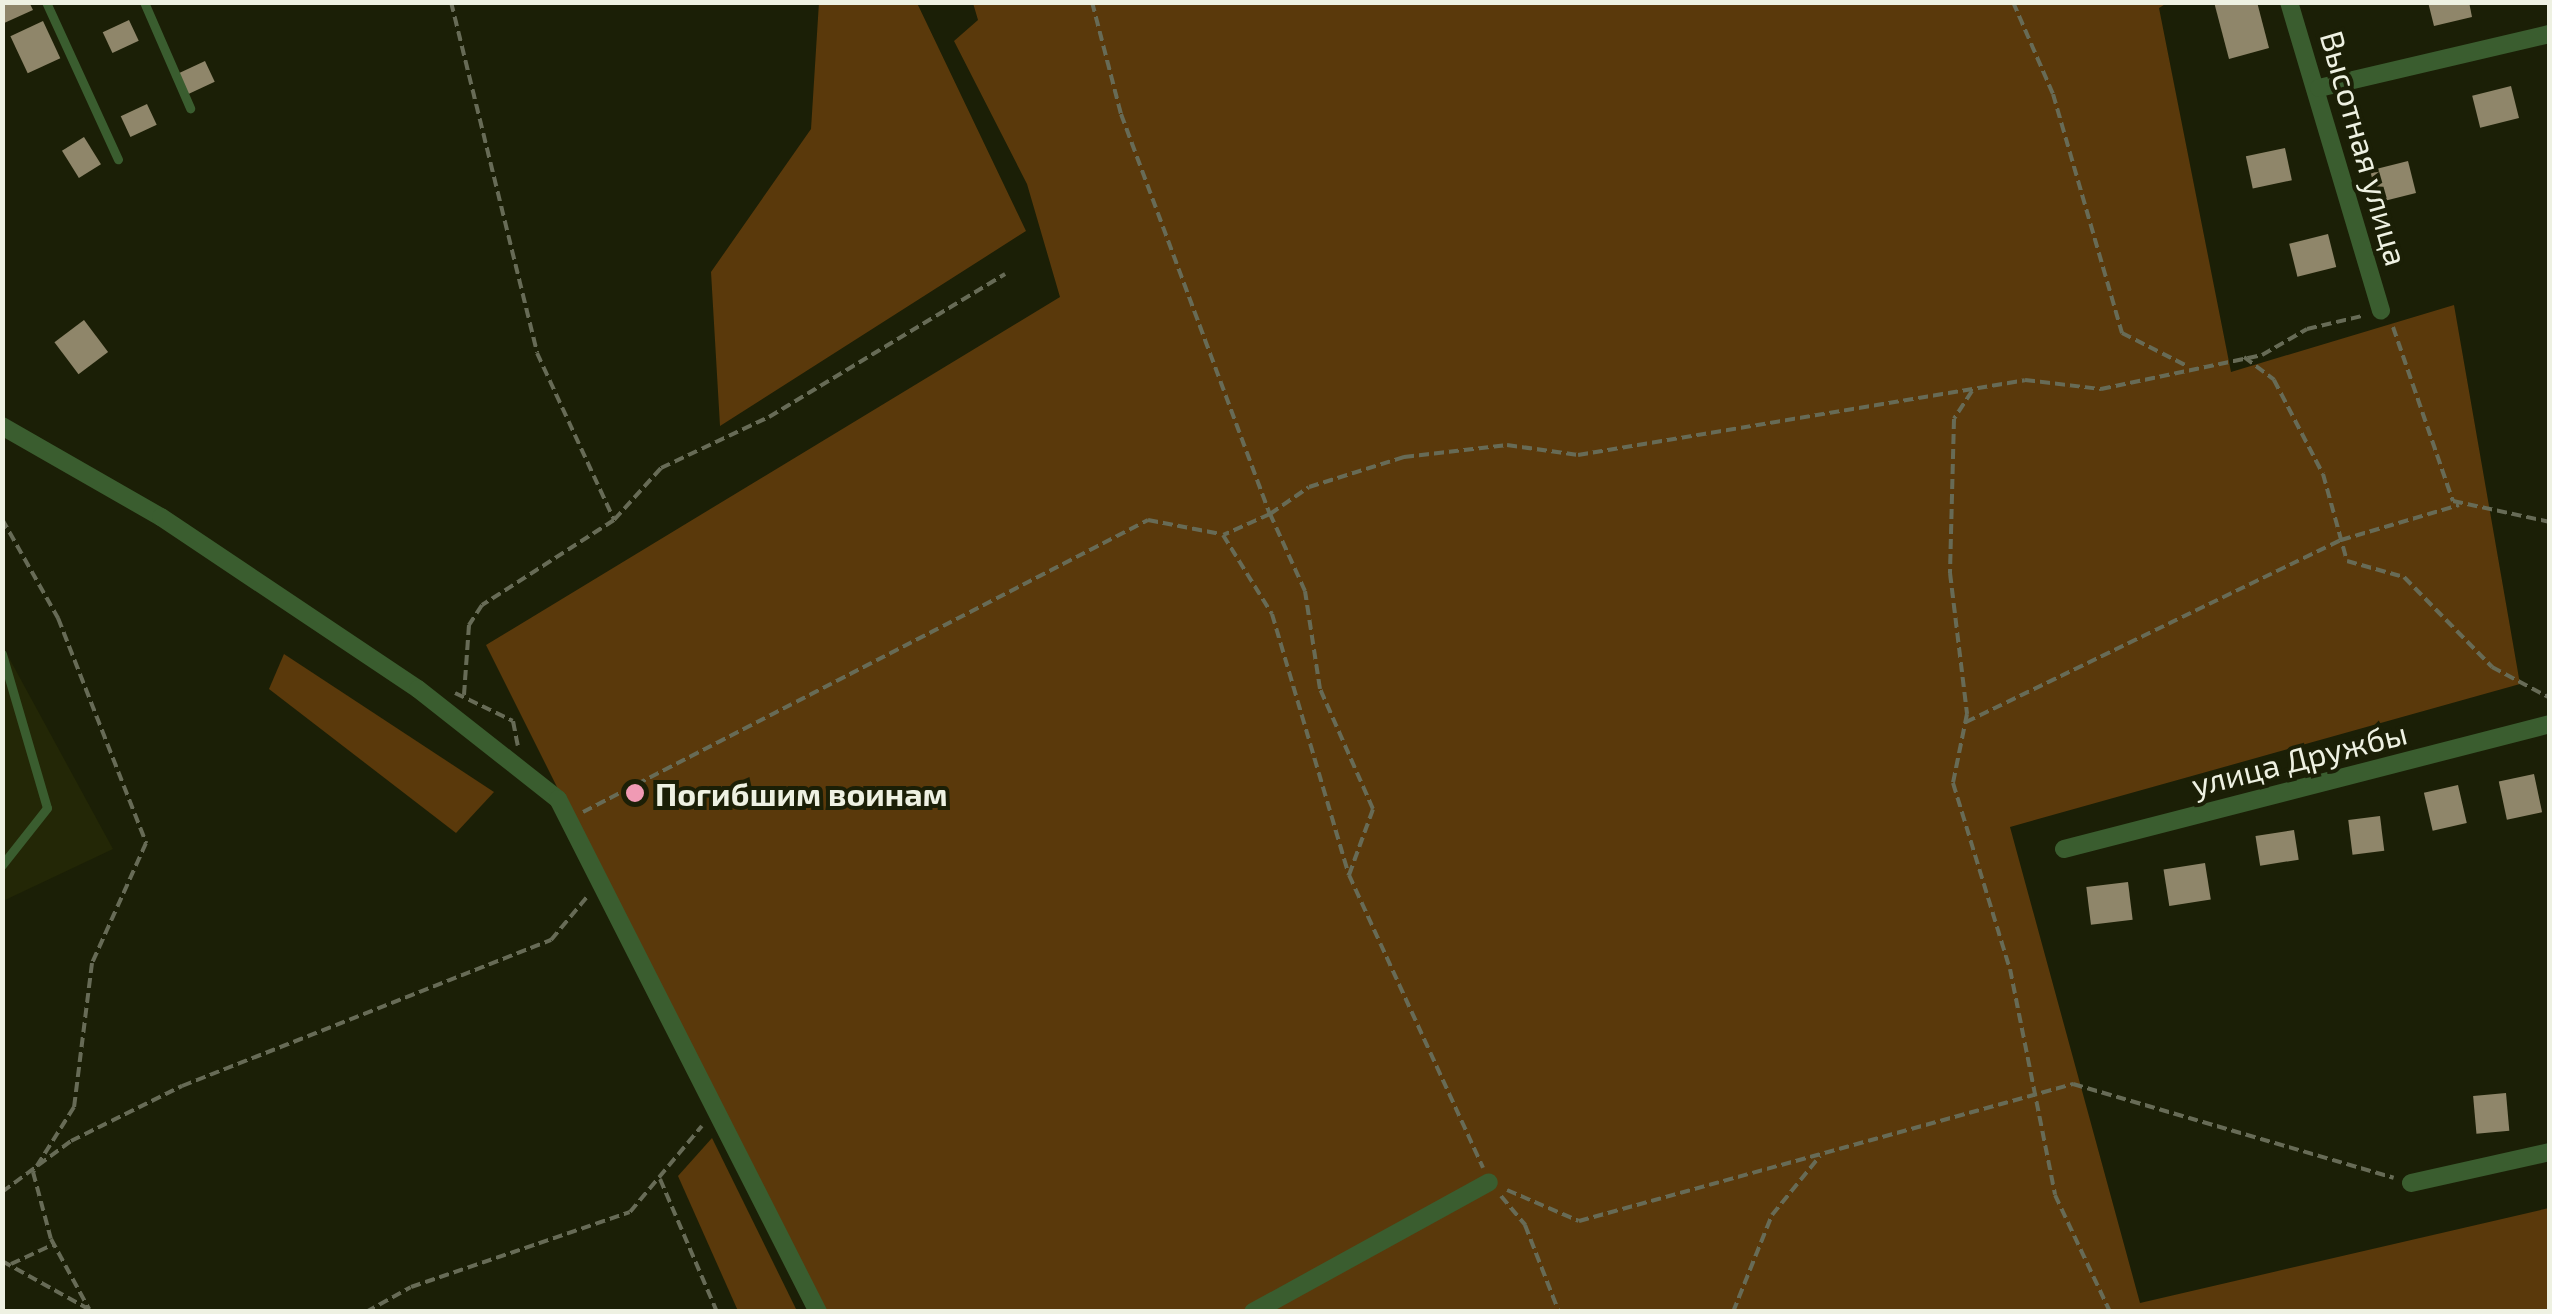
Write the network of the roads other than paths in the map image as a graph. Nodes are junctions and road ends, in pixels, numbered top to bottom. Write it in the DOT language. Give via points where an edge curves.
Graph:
graph roads {
  1 [pos="46,2"];
  2 [pos="144,2"];
  3 [pos="2289,2"];
  4 [pos="2550,34"];
  5 [pos="2320,88"];
  6 [pos="190,108"];
  7 [pos="118,160"];
  8 [pos="2381,311"];
  9 [pos="2,426"];
  10 [pos="2,654"];
  11 [pos="2550,724"];
  12 [pos="2064,849"];
  13 [pos="2,865"];
  14 [pos="2550,1152"];
  15 [pos="1489,1182"];
  16 [pos="2411,1183"];
  17 [pos="818,1312"];
  18 [pos="1252,1312"];
  1 -- 7 [label="lane"];
  2 -- 6 [label="lane"];
  3 -- 5 [label="street, Высотная улица"];
  4 -- 5 [label="street"];
  5 -- 8 [label="street, Высотная улица"];
  9 -- 17 [label="street" via="161,517 418,689 570,818"];
  10 -- 13 [label="lane" via="47,808"];
  11 -- 12 [label="street, улица Дружбы"];
  14 -- 16 [label="street"];
  15 -- 18 [label="street"];
}
